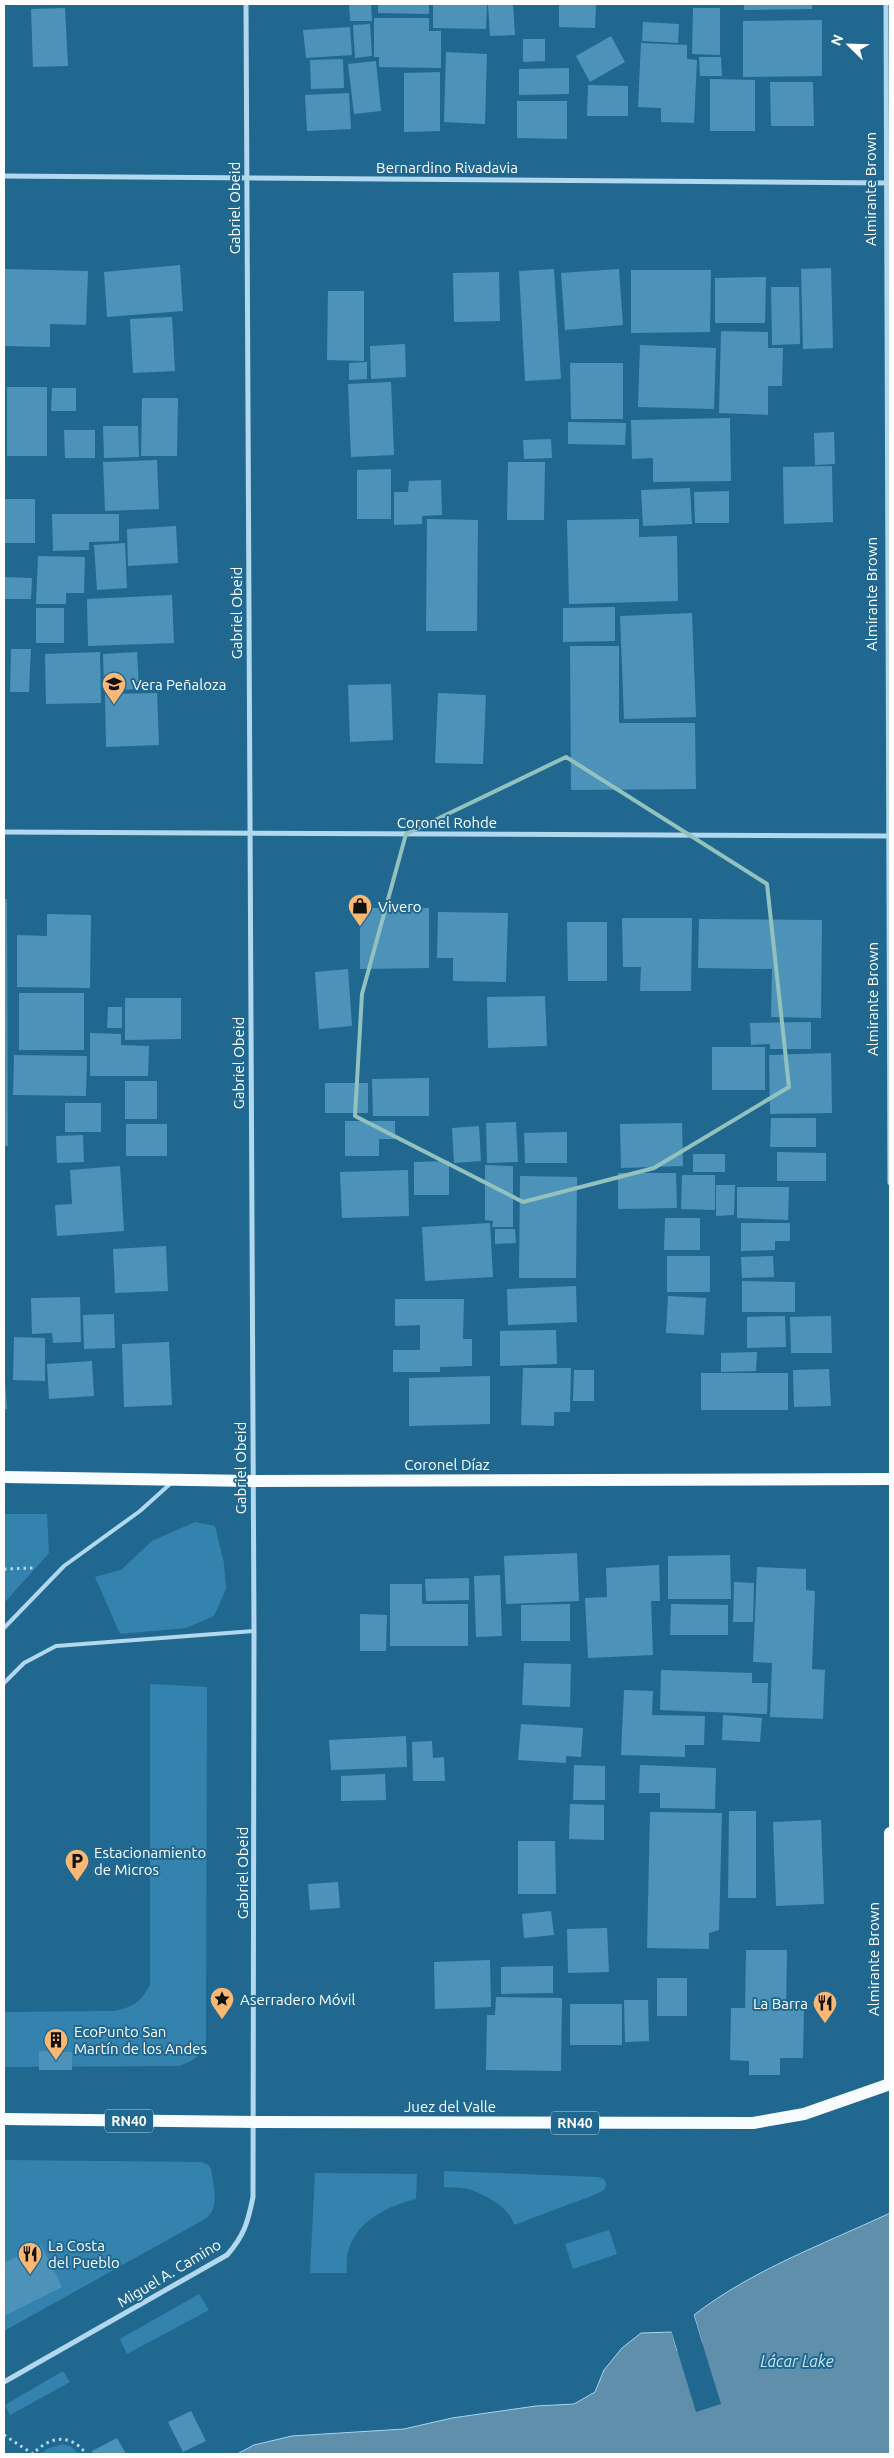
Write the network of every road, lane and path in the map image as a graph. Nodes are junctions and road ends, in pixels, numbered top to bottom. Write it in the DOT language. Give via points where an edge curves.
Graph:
graph roads {
  1 [pos="246,4"];
  2 [pos="886,4"];
  3 [pos="4,176"];
  4 [pos="246,178"];
  5 [pos="888,183"];
  6 [pos="4,832"];
  7 [pos="249,833"];
  8 [pos="889,836"];
  9 [pos="890,1183"];
  10 [pos="4,1477"];
  11 [pos="890,1479"];
  12 [pos="174,1480"];
  13 [pos="252,1481"];
  14 [pos="4,1628"];
  15 [pos="254,1632"];
  16 [pos="4,1683"];
  17 [pos="890,1833"];
  18 [pos="890,1979"];
  19 [pos="890,2084"];
  20 [pos="4,2119"];
  21 [pos="255,2122"];
  22 [pos="4,2382"];
  23 [pos="4,2435"];
  24 [pos="86,2454"];
  1 -- 4 [label="street, Gabriel Obeid"];
  2 -- 5 [label="street, Almirante Brown"];
  3 -- 4 [label="street, Bernardino Rivadavia"];
  4 -- 5 [label="street, Bernardino Rivadavia"];
  4 -- 7 [label="street, Gabriel Obeid"];
  5 -- 8 [label="street, Almirante Brown"];
  6 -- 7 [label="street, Coronel Rohde"];
  7 -- 8 [label="street, Coronel Rohde"];
  7 -- 13 [label="street, Gabriel Obeid"];
  8 -- 9 [label="street, Almirante Brown"];
  10 -- 12 [label="main road, Coronel Díaz"];
  11 -- 13 [label="main road, Coronel Díaz"];
  12 -- 13 [label="main road, Coronel Díaz"];
  12 -- 14 [label="lane" via="140,1511 64,1566"];
  13 -- 15 [label="street, Gabriel Obeid"];
  15 -- 16 [label="lane" via="56,1646 24,1663"];
  15 -- 21 [label="street, Gabriel Obeid"];
  17 -- 18 [label="main road, Almirante Brown"];
  18 -- 19 [label="main road, Almirante Brown"];
  19 -- 21 [label="main road, Juez del Valle / RN40" via="804,2114 753,2123"];
  20 -- 21 [label="main road, Juez del Valle / RN40"];
  21 -- 22 [label="street, Miguel A. Camino" via="255,2169 250,2213 240,2240 227,2256"];
  23 -- 24 [label="path" via="33,2454 49,2441 59,2439 70,2440"];
}
